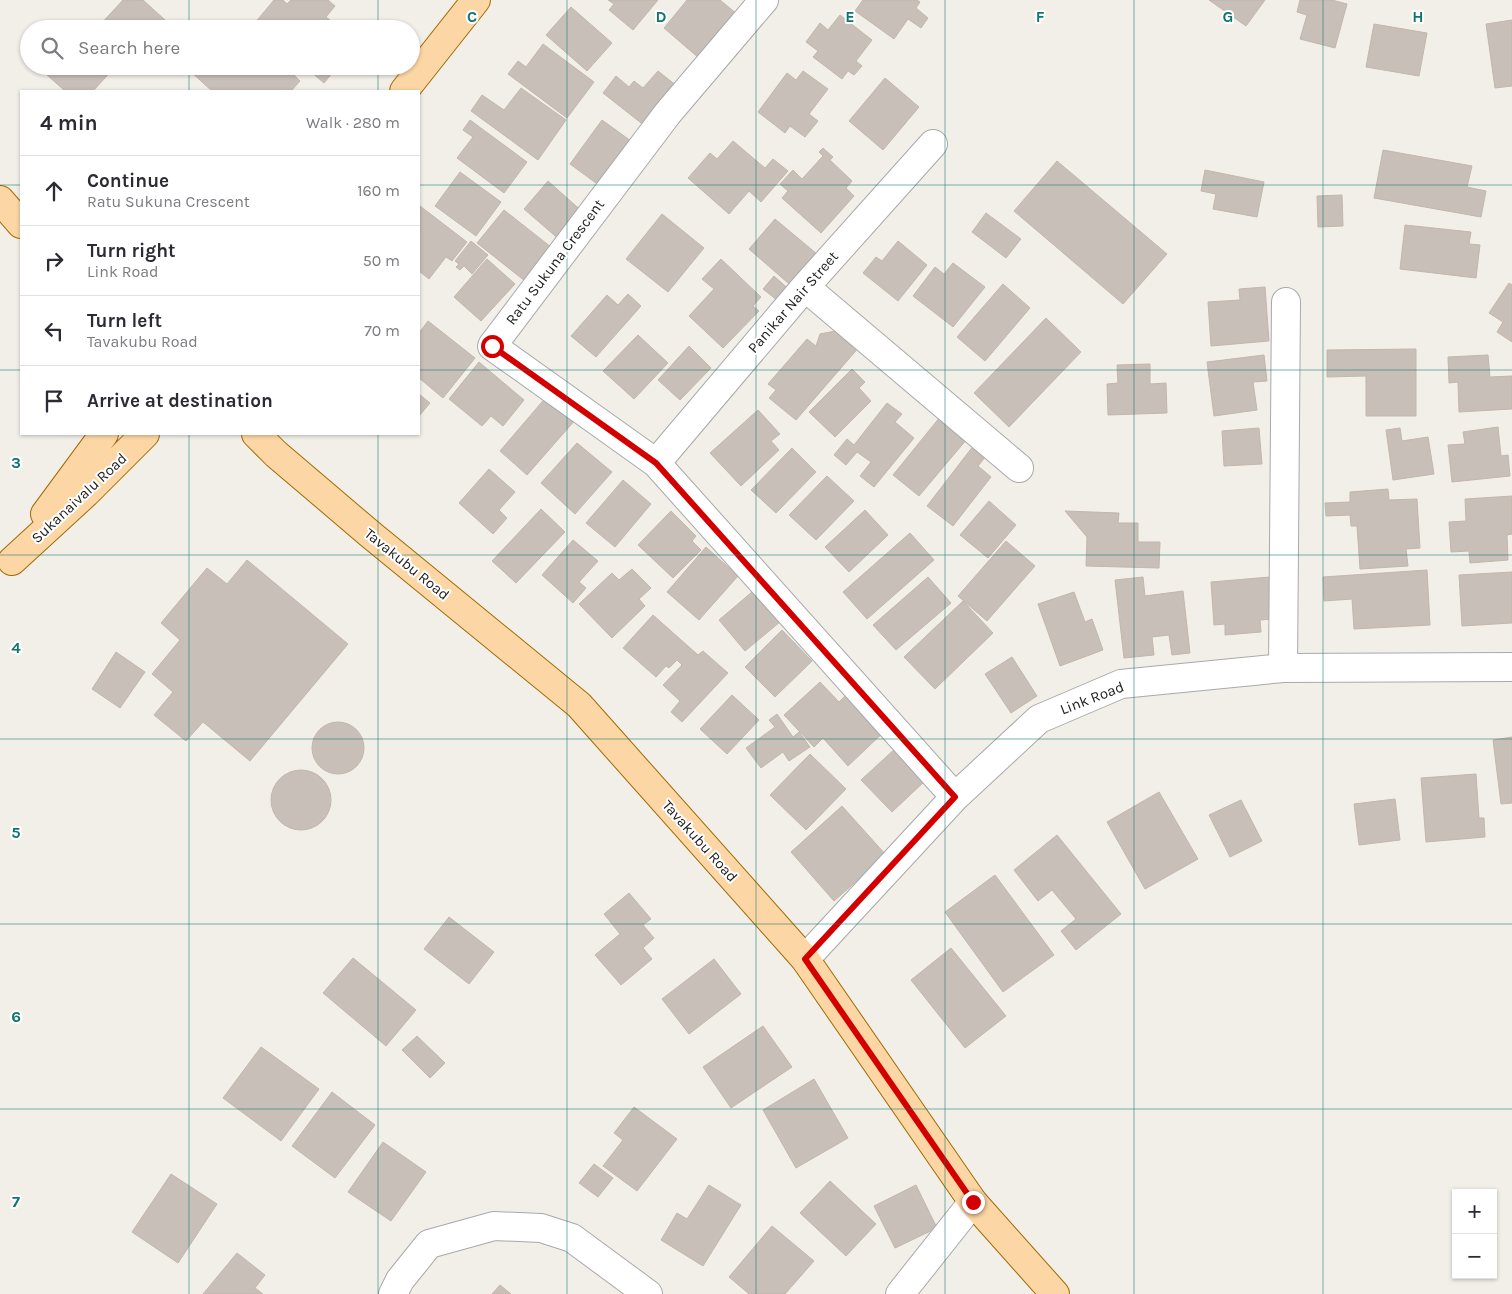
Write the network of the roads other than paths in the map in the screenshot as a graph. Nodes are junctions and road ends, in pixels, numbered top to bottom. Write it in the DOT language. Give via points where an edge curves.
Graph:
graph roads {
  1 [pos="476,0"];
  2 [pos="764,0"];
  3 [pos="420,71"];
  4 [pos="417,75"];
  5 [pos="405,90"];
  6 [pos="933,144"];
  7 [pos="0,200"];
  8 [pos="20,223"];
  9 [pos="805,287"];
  10 [pos="1286,302"];
  11 [pos="103,435"];
  12 [pos="144,435"];
  13 [pos="240,435"];
  14 [pos="257,435"];
  15 [pos="276,454"];
  16 [pos="656,463"];
  17 [pos="1019,468"];
  18 [pos="6,568"];
  19 [pos="1283,668"];
  20 [pos="1512,668"];
  21 [pos="955,797"];
  22 [pos="805,959"];
  23 [pos="973,1202"];
  24 [pos="393,1294"];
  25 [pos="648,1294"];
  26 [pos="900,1294"];
  27 [pos="1055,1294"];
  1 -- 3 [label="main road"];
  2 -- 16 [label="street, Ratu Sukuna Crescent" via="668,113 492,346"];
  4 -- 5 [label="main road"];
  6 -- 9 [label="street, Panikar Nair Street"];
  7 -- 8 [label="main road"];
  9 -- 16 [label="street, Panikar Nair Street"];
  9 -- 17 [label="street"];
  10 -- 19 [label="street"];
  11 -- 18 [label="main road, Sukanaivalu Road"];
  12 -- 18 [label="main road, Sukanaivalu Road"];
  13 -- 15 [label="main road, Tavakubu Road"];
  14 -- 15 [label="main road, Tavakubu Road"];
  15 -- 22 [label="main road, Tavakubu Road" via="579,705"];
  16 -- 21 [label="street, Ratu Sukuna Crescent"];
  19 -- 20 [label="street, Link Road"];
  19 -- 21 [label="street, Link Road" via="1120,684 1039,719"];
  21 -- 22 [label="street, Link Road"];
  22 -- 23 [label="main road, Tavakubu Road"];
  23 -- 26 [label="street"];
  23 -- 27 [label="main road, Tavakubu Road"];
  24 -- 25 [label="street" via="429,1244 494,1226 541,1228 572,1238"];
}
